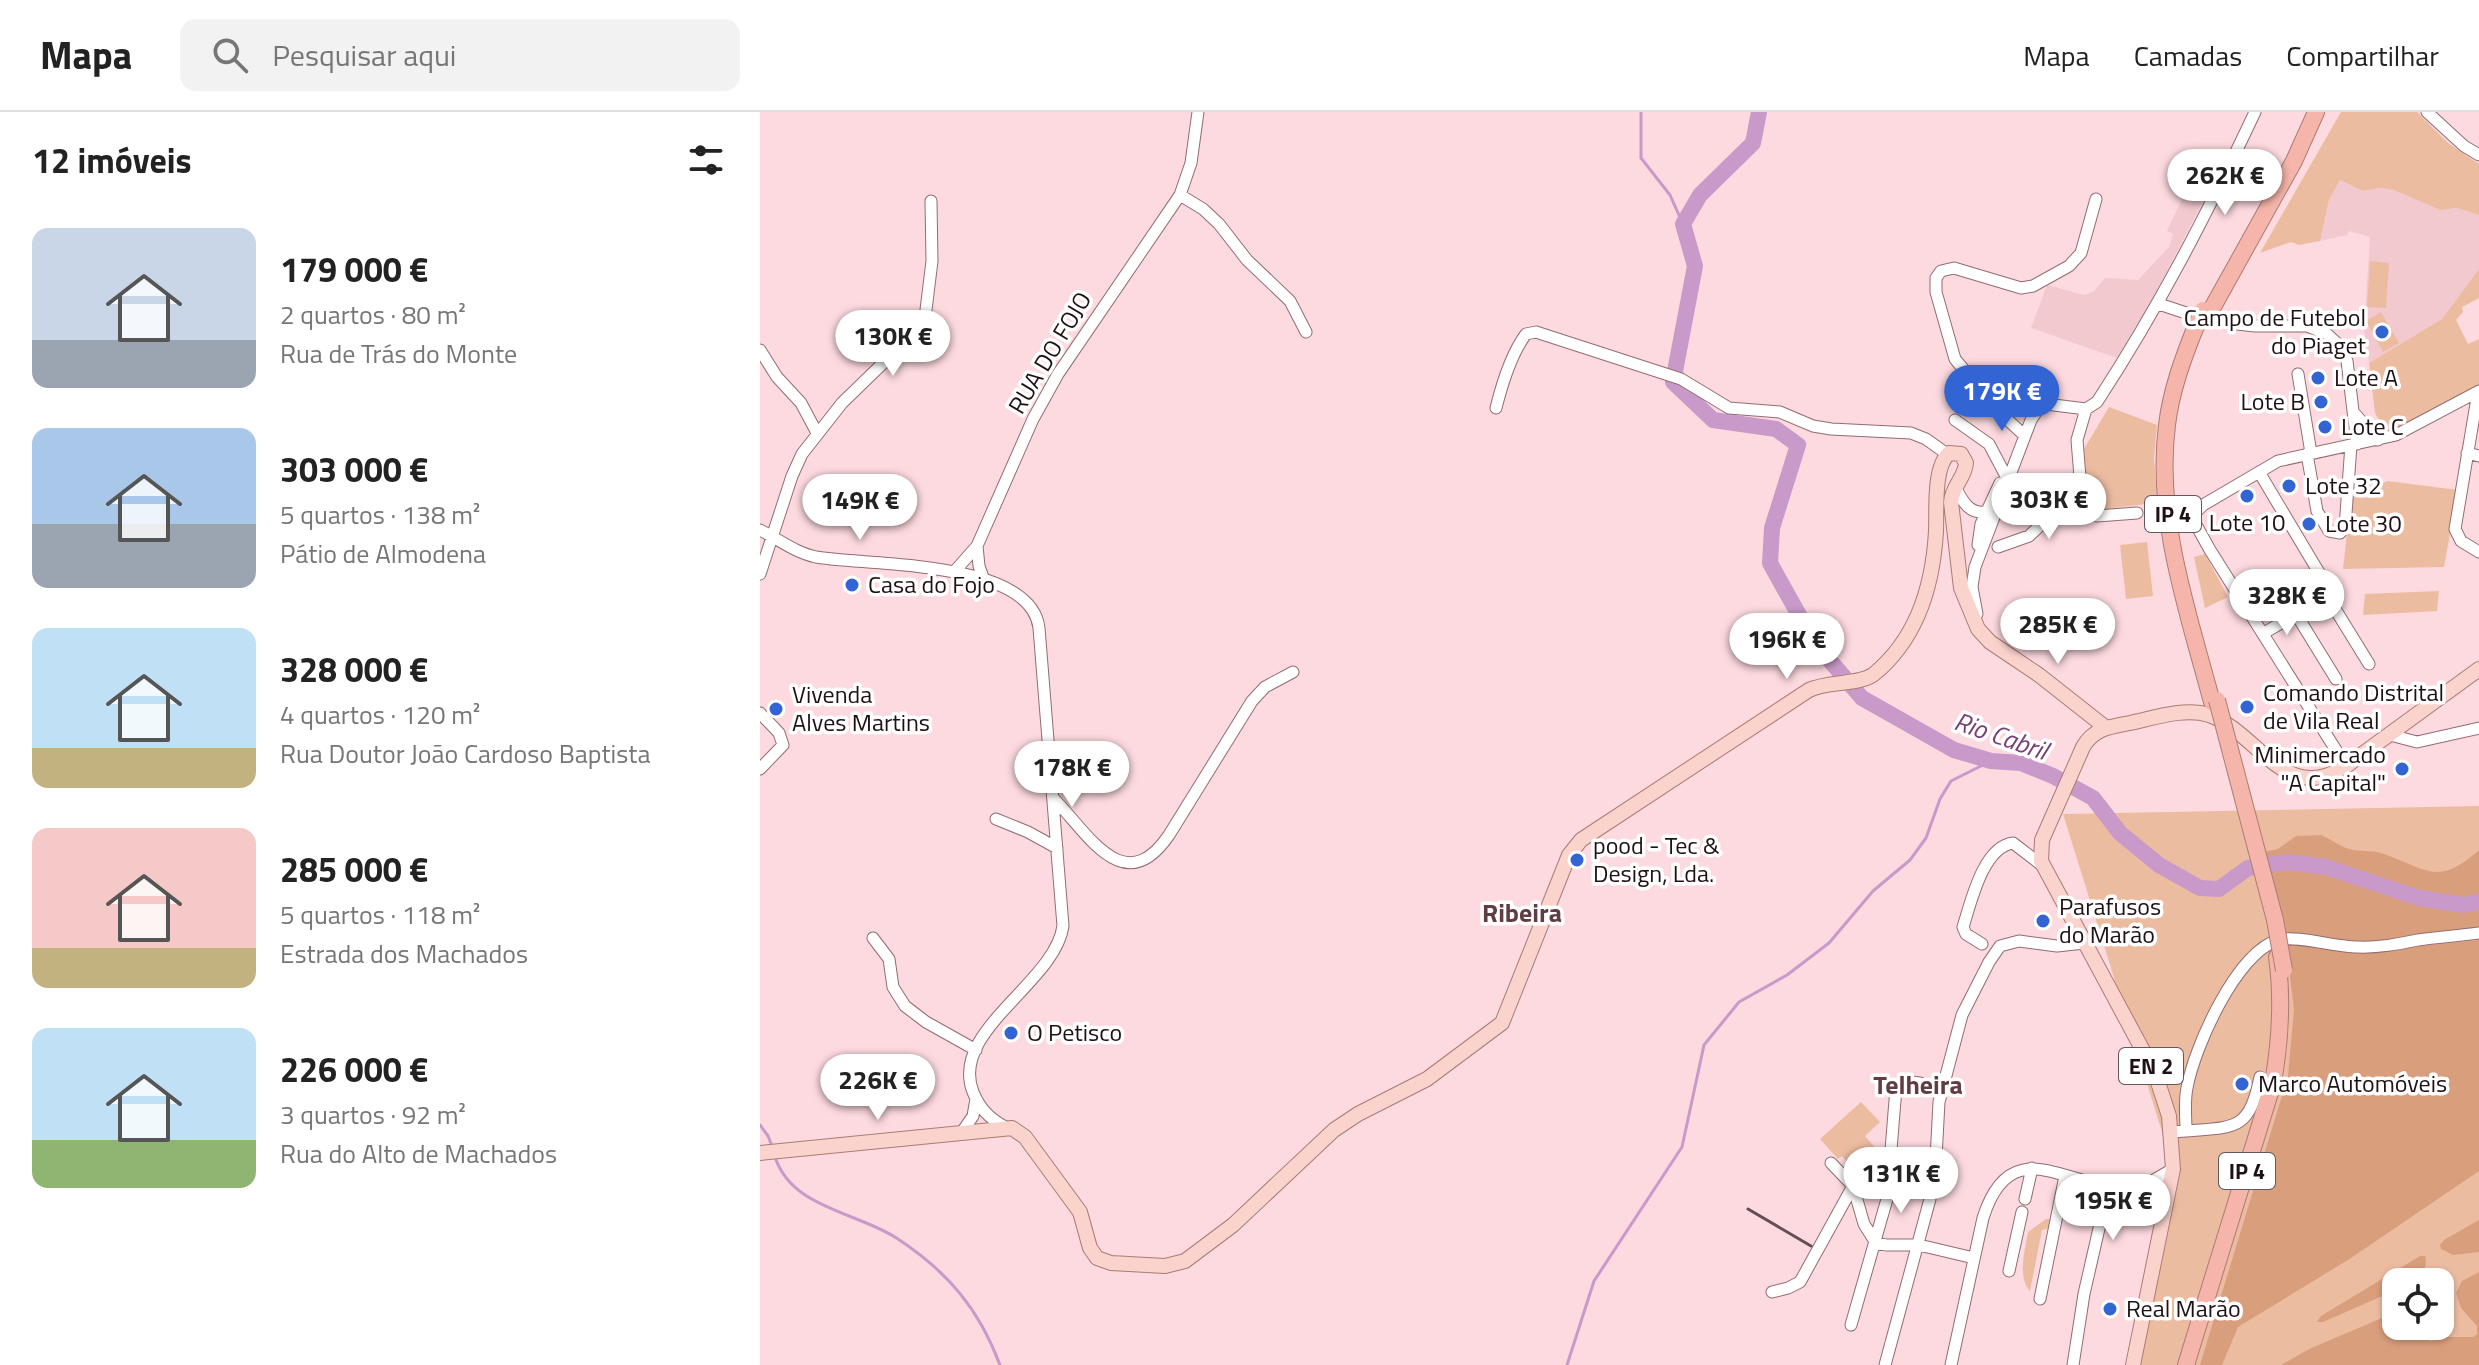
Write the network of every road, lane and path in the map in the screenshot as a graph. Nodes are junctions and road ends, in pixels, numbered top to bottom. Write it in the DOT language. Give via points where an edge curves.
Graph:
graph roads {
  1 [pos="1198,112"];
  2 [pos="2255,112"];
  3 [pos="2308,112"];
  4 [pos="2316,112"];
  5 [pos="2427,112"];
  6 [pos="2479,155"];
  7 [pos="1180,195"];
  8 [pos="2096,199"];
  9 [pos="931,201"];
  10 [pos="2159,304"];
  11 [pos="2203,318"];
  12 [pos="1306,332"];
  13 [pos="760,350"];
  14 [pos="2298,374"];
  15 [pos="2478,391"];
  16 [pos="1496,408"];
  17 [pos="2086,409"];
  18 [pos="2355,413"];
  19 [pos="1955,420"];
  20 [pos="817,433"];
  21 [pos="2024,435"];
  22 [pos="2382,439"];
  23 [pos="2354,445"];
  24 [pos="2309,453"];
  25 [pos="1947,454"];
  26 [pos="2473,454"];
  27 [pos="2259,472"];
  28 [pos="2007,476"];
  29 [pos="1955,487"];
  30 [pos="2086,508"];
  31 [pos="1986,512"];
  32 [pos="2137,513"];
  33 [pos="760,530"];
  34 [pos="772,536"];
  35 [pos="977,546"];
  36 [pos="1998,547"];
  37 [pos="2479,552"];
  38 [pos="1978,558"];
  39 [pos="954,572"];
  40 [pos="760,574"];
  41 [pos="984,580"];
  42 [pos="2327,596"];
  43 [pos="2296,614"];
  44 [pos="2264,633"];
  45 [pos="1984,637"];
  46 [pos="2369,664"];
  47 [pos="2479,669"];
  48 [pos="1293,672"];
  49 [pos="2336,679"];
  50 [pos="2214,701"];
  51 [pos="760,713"];
  52 [pos="2105,727"];
  53 [pos="2479,728"];
  54 [pos="2390,735"];
  55 [pos="2346,766"];
  56 [pos="760,769"];
  57 [pos="1054,799"];
  58 [pos="996,819"];
  59 [pos="1057,848"];
  60 [pos="2043,866"];
  61 [pos="2479,933"];
  62 [pos="873,938"];
  63 [pos="2084,943"];
  64 [pos="1982,944"];
  65 [pos="2282,971"];
  66 [pos="976,1050"];
  67 [pos="2260,1077"];
  68 [pos="1920,1083"];
  69 [pos="976,1099"];
  70 [pos="1005,1127"];
  71 [pos="2179,1131"];
  72 [pos="962,1132"];
  73 [pos="760,1153"];
  74 [pos="1831,1163"];
  75 [pos="2032,1168"];
  76 [pos="2173,1169"];
  77 [pos="2065,1176"];
  78 [pos="1853,1186"];
  79 [pos="2139,1187"];
  80 [pos="2025,1199"];
  81 [pos="2022,1212"];
  82 [pos="1876,1243"];
  83 [pos="1919,1245"];
  84 [pos="1974,1258"];
  85 [pos="2217,1265"];
  86 [pos="2009,1271"];
  87 [pos="1772,1292"];
  88 [pos="2040,1299"];
  89 [pos="1851,1325"];
  90 [pos="1885,1365"];
  91 [pos="1951,1365"];
  92 [pos="2073,1365"];
  93 [pos="2133,1365"];
  94 [pos="2178,1365"];
  95 [pos="2186,1365"];
  96 [pos="2193,1365"];
  1 -- 7 [label="street, RUA DO FOJO" via="1193,157"];
  2 -- 10 [label="street"];
  3 -- 11 [label="highway, IP 4"];
  4 -- 11 [label="highway, IP 4" via="2294,161"];
  5 -- 6 [label="street"];
  7 -- 12 [label="street" via="1219,224 1252,266 1290,301"];
  7 -- 35 [label="street, RUA DO FOJO" via="1052,384"];
  8 -- 21 [label="street" via="2079,256 2030,287 1954,268 1936,278 1955,359"];
  9 -- 20 [label="street" via="932,261 925,318"];
  10 -- 17 [label="street" via="2097,402"];
  10 -- 18 [label="street" via="2220,323 2322,331 2346,356"];
  11 -- 50 [label="highway, IP 4" via="2180,398 2171,484 2179,553"];
  13 -- 20 [label="street"];
  14 -- 24 [label="street"];
  15 -- 22 [label="street"];
  15 -- 26 [label="street"];
  16 -- 25 [label="street" via="1520,343 1530,332 1673,377 1729,408 1780,412 1831,429 1911,433"];
  17 -- 21 [label="street" via="2046,404"];
  17 -- 30 [label="street" via="2077,443"];
  18 -- 22 [label="street"];
  18 -- 23 [label="street"];
  19 -- 28 [label="street" via="1989,444"];
  20 -- 34 [label="street" via="797,464"];
  21 -- 28 [label="street"];
  22 -- 23 [label="street"];
  23 -- 24 [label="street"];
  23 -- 24 [label="street" via="2340,533 2329,531 2319,515"];
  24 -- 27 [label="street"];
  25 -- 29 [label="main road" via="1959,454 1966,463"];
  25 -- 70 [label="main road" via="1923,607 1913,628 1874,674 1809,690 1581,840 1569,855 1502,1023 1427,1079 1334,1130 1236,1223 1185,1261 1165,1266 1097,1258 1080,1212 1021,1133"];
  26 -- 37 [label="street" via="2455,529 2461,541"];
  27 -- 42 [label="street" via="2330,591"];
  27 -- 44 [label="street" via="2195,513 2196,526"];
  28 -- 31 [label="street"];
  28 -- 38 [label="street"];
  29 -- 31 [label="street" via="1970,510"];
  29 -- 45 [label="main road" via="1951,502 1961,588"];
  30 -- 32 [label="street" via="2102,516"];
  30 -- 36 [label="street" via="2044,520 2027,537"];
  31 -- 38 [label="street"];
  33 -- 34 [label="street"];
  34 -- 39 [label="street" via="817,557"];
  34 -- 40 [label="street"];
  35 -- 39 [label="street, RUA DO FOJO"];
  35 -- 41 [label="street"];
  38 -- 45 [label="street" via="1972,592"];
  39 -- 41 [label="street"];
  41 -- 57 [label="street" via="1026,599 1038,618"];
  42 -- 43 [label="street"];
  42 -- 46 [label="street"];
  43 -- 44 [label="street"];
  43 -- 49 [label="street"];
  44 -- 55 [label="street"];
  45 -- 52 [label="main road"];
  47 -- 54 [label="main road"];
  48 -- 57 [label="street" via="1255,697 1162,845 1147,857 1129,863 1114,860"];
  50 -- 65 [label="highway, IP 4, bridge"];
  50 -- 65 [label="highway, IP 4, bridge" via="2272,906"];
  51 -- 56 [label="street" via="783,745"];
  52 -- 55 [label="main road" via="2196,712 2225,723 2296,776 2323,779"];
  52 -- 60 [label="main road, EN 2" via="2083,747 2044,836"];
  53 -- 54 [label="street" via="2417,742"];
  54 -- 55 [label="main road"];
  57 -- 59 [label="street"];
  58 -- 59 [label="street"];
  59 -- 66 [label="street" via="1060,943"];
  60 -- 63 [label="main road, EN 2"];
  60 -- 64 [label="street" via="2013,843 1993,854 1963,927"];
  61 -- 71 [label="street" via="2372,947 2291,939 2269,945 2240,972 2220,1002 2188,1082"];
  62 -- 66 [label="street" via="889,959 894,992 905,1006"];
  63 -- 71 [label="main road, EN 2" via="2155,1073"];
  63 -- 83 [label="street" via="2011,942 2000,946 1989,962 1962,1015 1944,1074 1936,1158"];
  65 -- 85 [label="highway, IP 4" via="2273,1083"];
  65 -- 96 [label="highway, IP 4" via="2286,1034 2277,1094"];
  66 -- 69 [label="street" via="969,1070"];
  67 -- 71 [label="street" via="2245,1118 2225,1127"];
  68 -- 82 [label="street" via="1903,1081 1896,1088 1888,1194"];
  69 -- 70 [label="street"];
  69 -- 72 [label="street"];
  70 -- 72 [label="main road"];
  71 -- 76 [label="main road, EN 2"];
  72 -- 73 [label="main road"];
  74 -- 78 [label="street"];
  75 -- 77 [label="street"];
  75 -- 80 [label="street"];
  75 -- 84 [label="street" via="2013,1172 2000,1186 1985,1212"];
  76 -- 79 [label="street"];
  76 -- 93 [label="main road, EN 2"];
  77 -- 79 [label="street"];
  77 -- 88 [label="street"];
  78 -- 82 [label="street" via="1864,1224"];
  78 -- 87 [label="street" via="1800,1282"];
  79 -- 92 [label="street" via="2098,1227"];
  81 -- 86 [label="street"];
  82 -- 83 [label="street"];
  82 -- 89 [label="street"];
  83 -- 84 [label="street"];
  83 -- 90 [label="street"];
  84 -- 91 [label="street"];
  85 -- 94 [label="highway"];
  85 -- 95 [label="highway, IP 4"];
}
